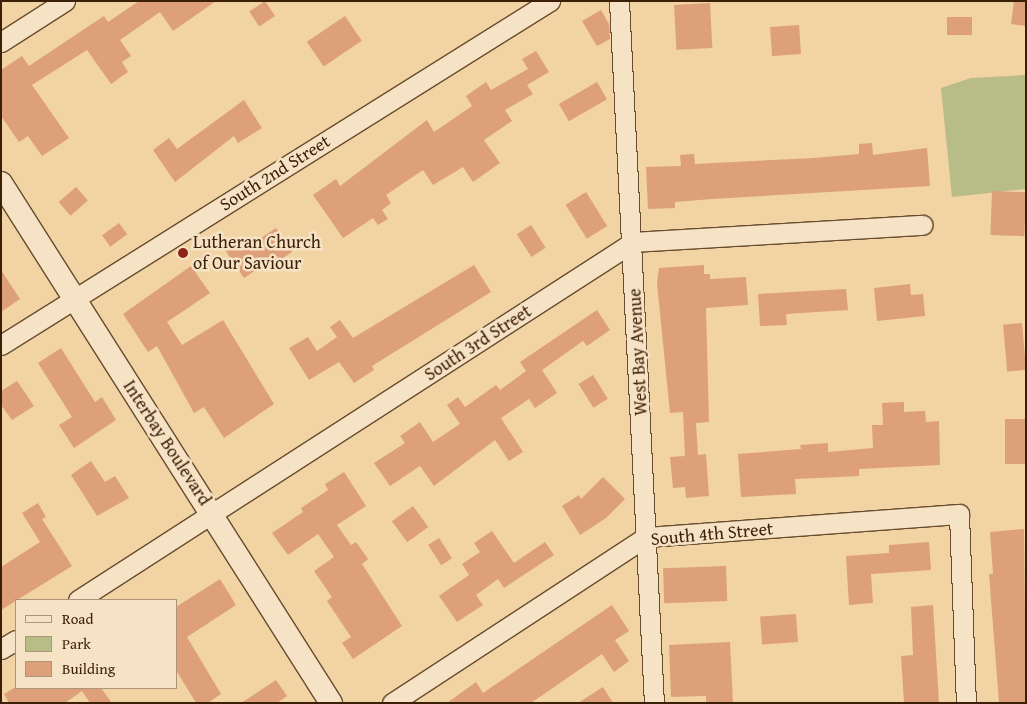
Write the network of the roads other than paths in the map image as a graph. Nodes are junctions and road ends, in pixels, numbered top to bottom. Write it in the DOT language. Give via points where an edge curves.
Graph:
graph roads {
  1 [pos="65,1"];
  2 [pos="550,1"];
  3 [pos="619,1"];
  4 [pos="1,42"];
  5 [pos="1,183"];
  6 [pos="923,225"];
  7 [pos="633,242"];
  8 [pos="75,298"];
  9 [pos="1,345"];
  10 [pos="213,515"];
  11 [pos="646,537"];
  12 [pos="80,599"];
  13 [pos="15,641"];
  14 [pos="1,649"];
  15 [pos="331,703"];
  16 [pos="392,703"];
  17 [pos="654,703"];
  18 [pos="966,703"];
  1 -- 4 [label="street"];
  2 -- 8 [label="street, South 2nd Street"];
  3 -- 7 [label="street, West Bay Avenue"];
  5 -- 8 [label="street, Interbay Boulevard"];
  6 -- 7 [label="street, South 3rd Street"];
  7 -- 10 [label="street, South 3rd Street"];
  7 -- 11 [label="street, West Bay Avenue"];
  8 -- 9 [label="street, South 2nd Street"];
  8 -- 10 [label="street, Interbay Boulevard"];
  10 -- 12 [label="street, South 3rd Street"];
  10 -- 15 [label="street, Interbay Boulevard"];
  11 -- 16 [label="street, South 4th Street"];
  11 -- 17 [label="street, West Bay Avenue"];
  11 -- 18 [label="street, South 4th Street" via="960,514"];
  13 -- 14 [label="street"];
}
